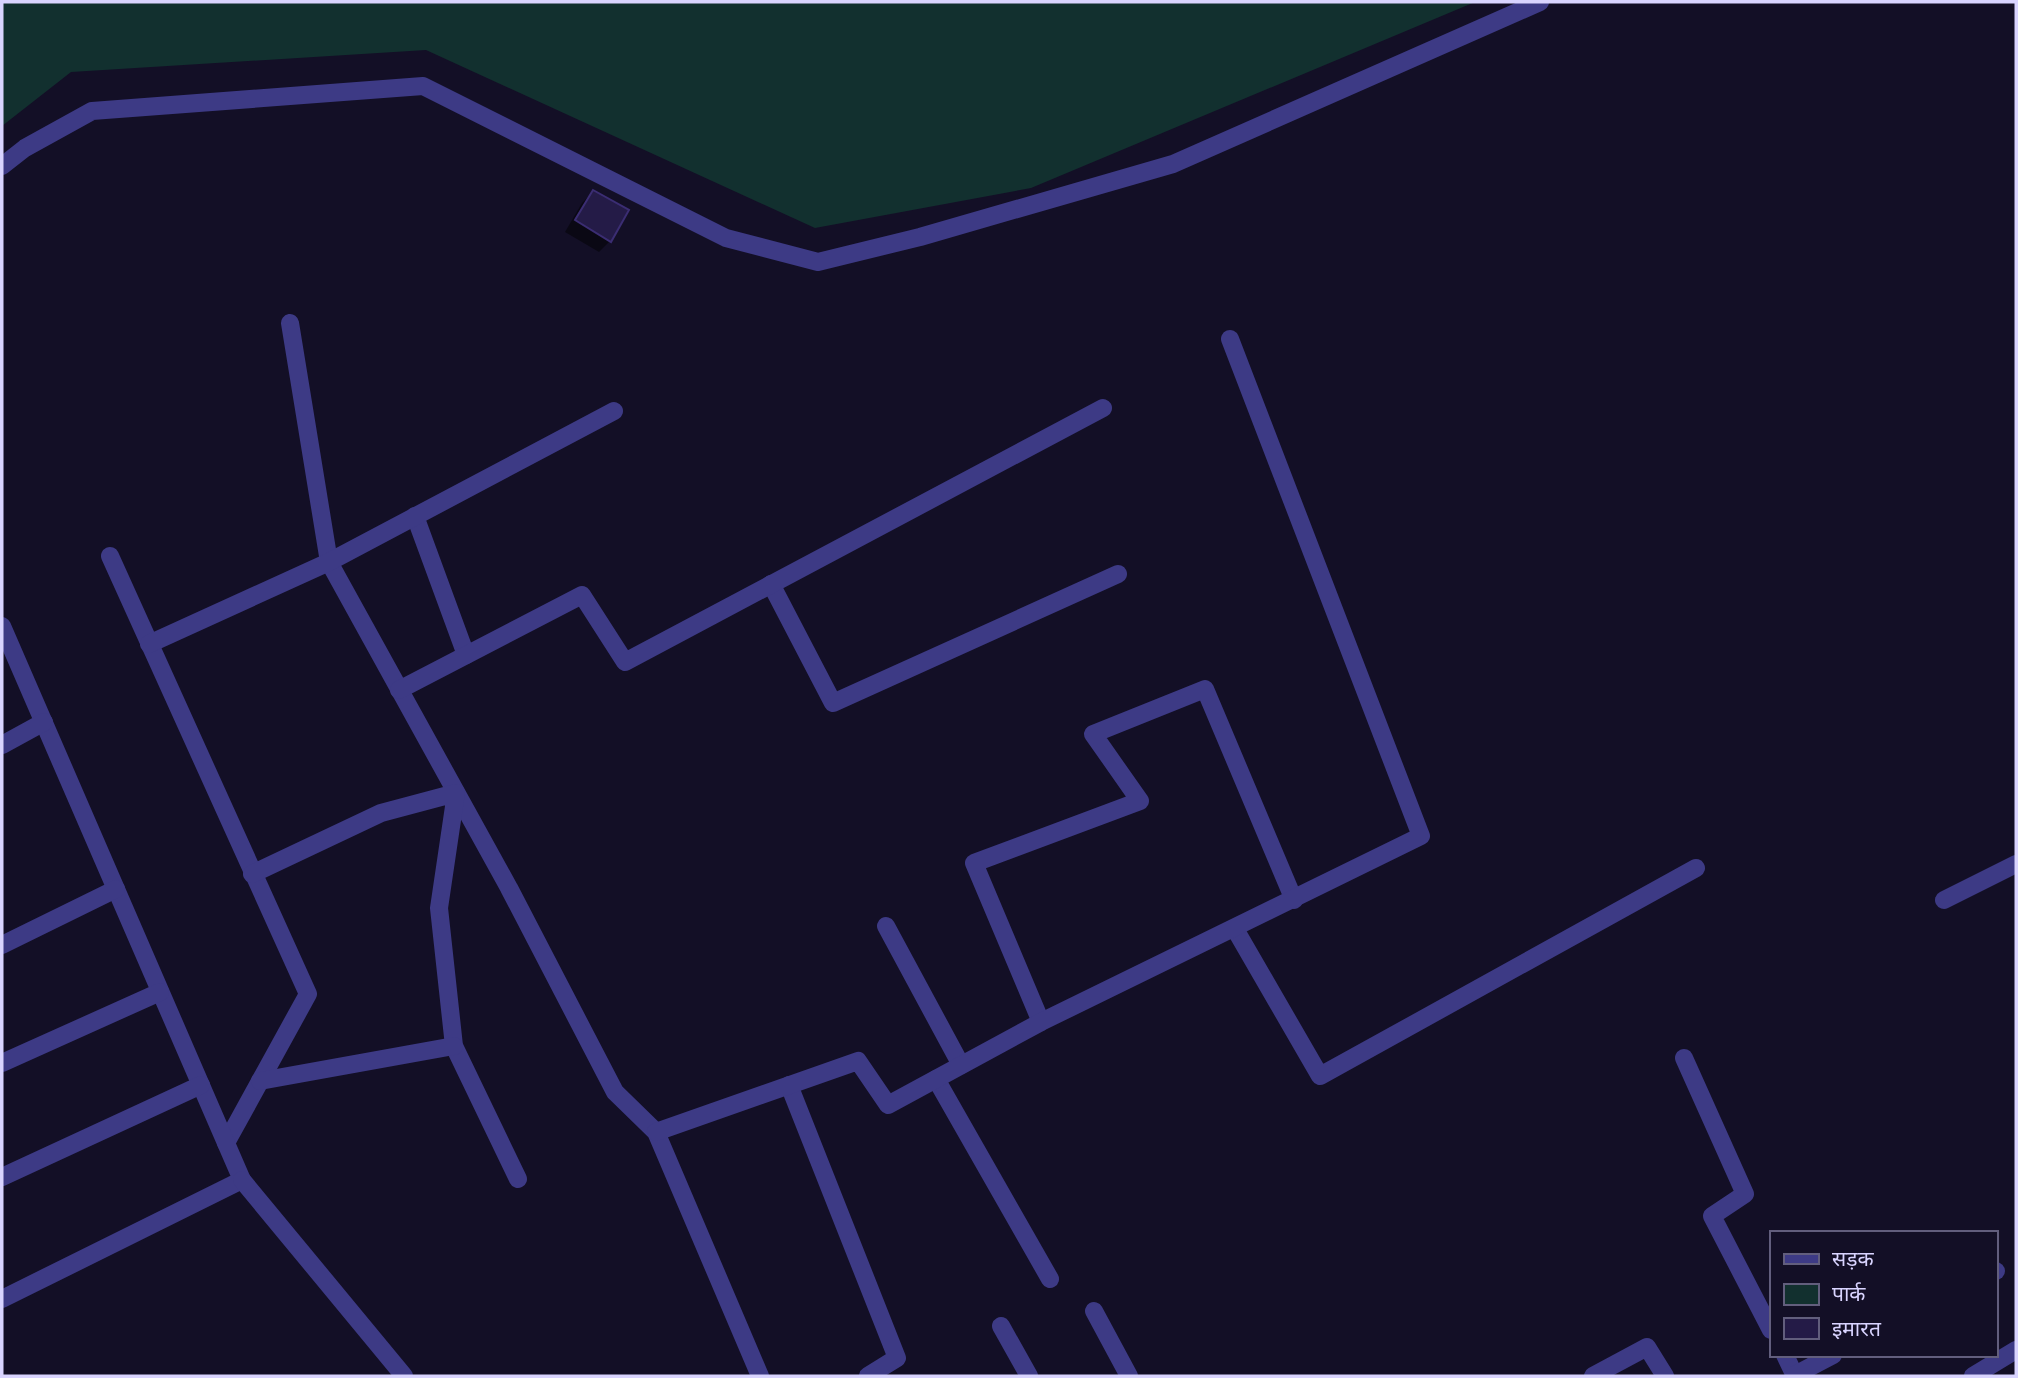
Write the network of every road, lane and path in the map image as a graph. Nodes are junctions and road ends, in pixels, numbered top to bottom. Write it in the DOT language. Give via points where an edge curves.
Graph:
graph roads {
  1 [pos="1540,2"];
  2 [pos="2,166"];
  3 [pos="290,323"];
  4 [pos="1230,339"];
  5 [pos="1104,408"];
  6 [pos="614,411"];
  7 [pos="415,516"];
  8 [pos="110,556"];
  9 [pos="329,562"];
  10 [pos="1118,574"];
  11 [pos="771,584"];
  12 [pos="2,626"];
  13 [pos="149,644"];
  14 [pos="466,656"];
  15 [pos="399,690"];
  16 [pos="44,722"];
  17 [pos="2,746"];
  18 [pos="456,793"];
  19 [pos="2016,864"];
  20 [pos="1696,868"];
  21 [pos="252,874"];
  22 [pos="116,889"];
  23 [pos="1294,900"];
  24 [pos="1944,900"];
  25 [pos="886,926"];
  26 [pos="1235,929"];
  27 [pos="2,945"];
  28 [pos="160,992"];
  29 [pos="1041,1022"];
  30 [pos="454,1046"];
  31 [pos="1684,1058"];
  32 [pos="2,1063"];
  33 [pos="961,1065"];
  34 [pos="936,1079"];
  35 [pos="260,1081"];
  36 [pos="201,1085"];
  37 [pos="789,1085"];
  38 [pos="656,1132"];
  39 [pos="226,1143"];
  40 [pos="2,1177"];
  41 [pos="518,1179"];
  42 [pos="242,1180"];
  43 [pos="1049,1279"];
  44 [pos="2,1299"];
  45 [pos="1094,1311"];
  46 [pos="1001,1326"];
  47 [pos="1770,1328"];
  48 [pos="2016,1350"];
  49 [pos="1785,1357"];
  50 [pos="1829,1357"];
  51 [pos="404,1376"];
  52 [pos="760,1376"];
  53 [pos="868,1376"];
  54 [pos="1029,1376"];
  55 [pos="1129,1376"];
  56 [pos="1593,1376"];
  57 [pos="1665,1376"];
  58 [pos="1795,1376"];
  59 [pos="1973,1376"];
  1 -- 2 [label="street" via="1173,164 818,262 726,238 422,86 92,111 24,148"];
  3 -- 9 [label="street"];
  4 -- 23 [label="street" via="1421,836"];
  5 -- 11 [label="street"];
  6 -- 7 [label="street"];
  7 -- 9 [label="street"];
  7 -- 14 [label="street"];
  8 -- 13 [label="street"];
  9 -- 13 [label="street"];
  9 -- 15 [label="street"];
  10 -- 11 [label="street" via="833,703"];
  11 -- 14 [label="street" via="625,662 582,595"];
  12 -- 16 [label="street"];
  13 -- 21 [label="street"];
  14 -- 15 [label="street"];
  15 -- 18 [label="street"];
  16 -- 17 [label="street"];
  16 -- 22 [label="street"];
  18 -- 21 [label="street" via="381,813"];
  18 -- 30 [label="street" via="439,908"];
  18 -- 38 [label="street" via="615,1092"];
  19 -- 24 [label="street"];
  20 -- 26 [label="street" via="1320,1076"];
  21 -- 35 [label="street" via="308,994"];
  22 -- 27 [label="street"];
  22 -- 28 [label="street"];
  23 -- 26 [label="street"];
  23 -- 29 [label="street" via="1205,689 1093,734 1140,801 974,863"];
  25 -- 33 [label="street"];
  26 -- 29 [label="street"];
  28 -- 32 [label="street"];
  28 -- 36 [label="street"];
  29 -- 33 [label="street"];
  30 -- 35 [label="street"];
  30 -- 41 [label="street"];
  31 -- 47 [label="street" via="1745,1194 1712,1216"];
  33 -- 34 [label="street"];
  34 -- 37 [label="street" via="888,1105 858,1061"];
  34 -- 43 [label="street"];
  35 -- 39 [label="street"];
  36 -- 39 [label="street"];
  36 -- 40 [label="street"];
  37 -- 38 [label="street"];
  37 -- 53 [label="street" via="897,1358"];
  38 -- 52 [label="street"];
  39 -- 42 [label="street"];
  42 -- 44 [label="street"];
  42 -- 51 [label="street"];
  45 -- 55 [label="street"];
  46 -- 54 [label="street"];
  48 -- 59 [label="street"];
  49 -- 58 [label="street"];
  50 -- 58 [label="street"];
  56 -- 57 [label="street" via="1647,1348"];
}
